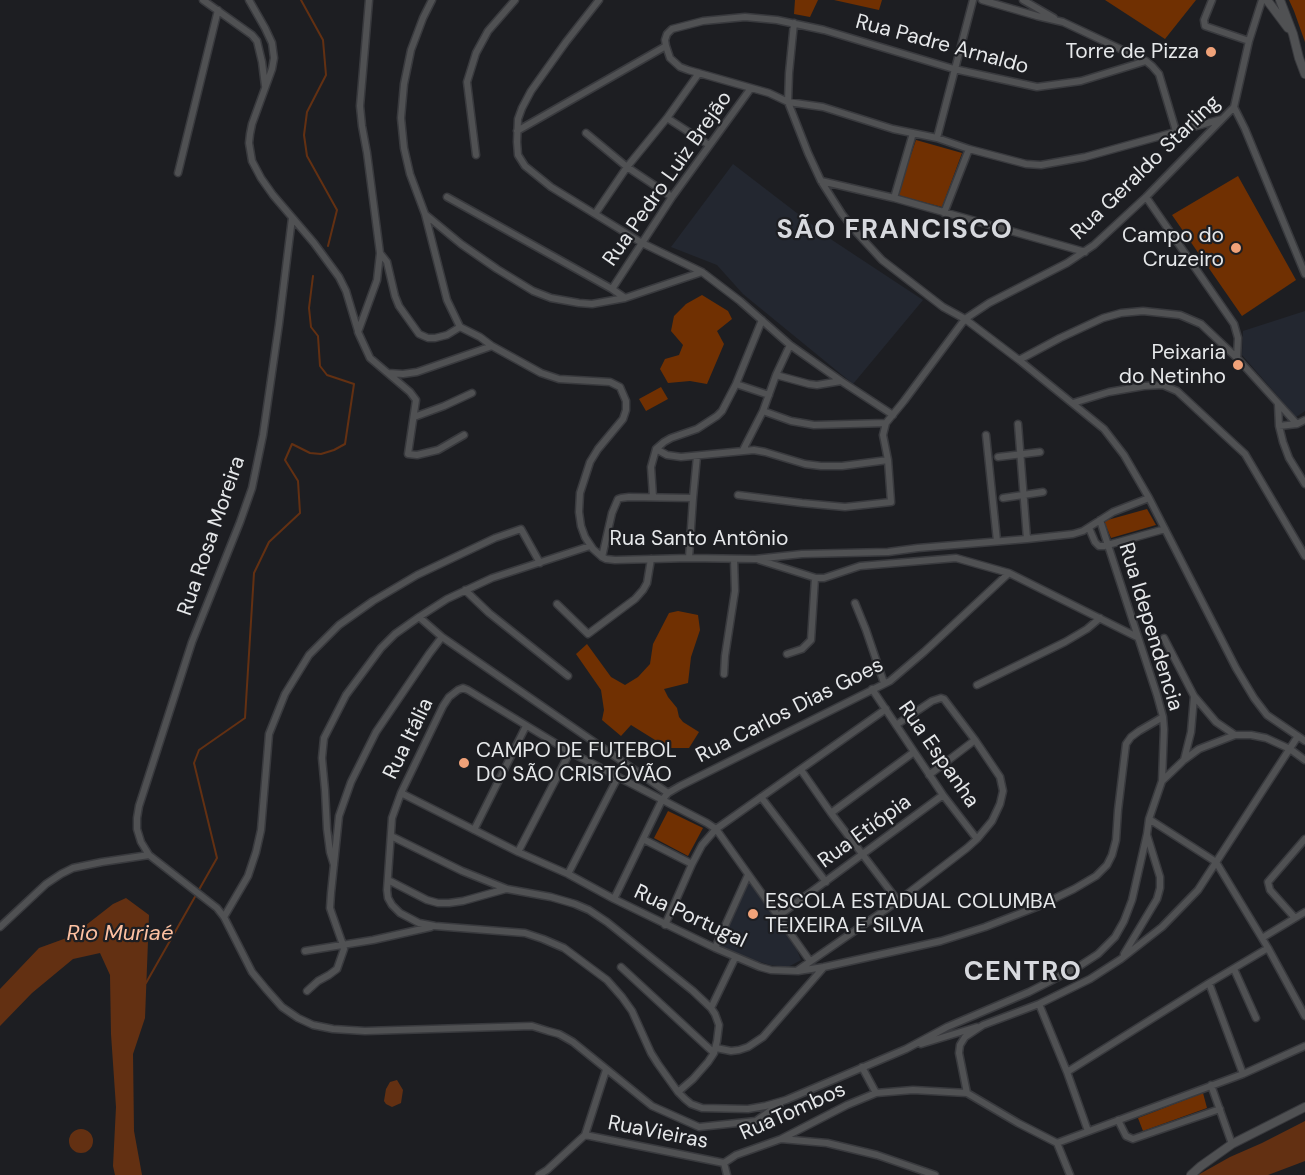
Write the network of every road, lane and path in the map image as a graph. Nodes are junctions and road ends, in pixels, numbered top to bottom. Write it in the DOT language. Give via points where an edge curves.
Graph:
graph roads {
  1 [pos="203,0"];
  2 [pos="249,0"];
  3 [pos="369,0"];
  4 [pos="432,0"];
  5 [pos="515,0"];
  6 [pos="599,0"];
  7 [pos="973,0"];
  8 [pos="982,0"];
  9 [pos="1023,0"];
  10 [pos="1212,0"];
  11 [pos="1279,0"];
  12 [pos="1266,1"];
  13 [pos="218,10"];
  14 [pos="1063,22"];
  15 [pos="794,23"];
  16 [pos="1293,34"];
  17 [pos="1249,41"];
  18 [pos="666,46"];
  19 [pos="1146,61"];
  20 [pos="954,69"];
  21 [pos="699,73"];
  22 [pos="1305,74"];
  23 [pos="751,88"];
  24 [pos="265,89"];
  25 [pos="788,102"];
  26 [pos="1234,107"];
  27 [pos="666,118"];
  28 [pos="1222,119"];
  29 [pos="517,131"];
  30 [pos="1176,131"];
  31 [pos="586,133"];
  32 [pos="913,134"];
  33 [pos="936,138"];
  34 [pos="710,145"];
  35 [pos="969,149"];
  36 [pos="476,155"];
  37 [pos="627,167"];
  38 [pos="178,173"];
  39 [pos="821,181"];
  40 [pos="447,197"];
  41 [pos="672,197"];
  42 [pos="1146,197"];
  43 [pos="894,198"];
  44 [pos="944,213"];
  45 [pos="425,214"];
  46 [pos="595,214"];
  47 [pos="292,218"];
  48 [pos="642,243"];
  49 [pos="1085,252"];
  50 [pos="380,253"];
  51 [pos="702,272"];
  52 [pos="1305,274"];
  53 [pos="612,289"];
  54 [pos="625,298"];
  55 [pos="965,319"];
  56 [pos="762,320"];
  57 [pos="460,327"];
  58 [pos="358,332"];
  59 [pos="790,345"];
  60 [pos="492,346"];
  61 [pos="1237,358"];
  62 [pos="1019,360"];
  63 [pos="388,373"];
  64 [pos="776,375"];
  65 [pos="841,381"];
  66 [pos="736,384"];
  67 [pos="472,393"];
  68 [pos="769,395"];
  69 [pos="1073,403"];
  70 [pos="1278,403"];
  71 [pos="763,411"];
  72 [pos="893,415"];
  73 [pos="414,417"];
  74 [pos="1305,420"];
  75 [pos="886,423"];
  76 [pos="1018,424"];
  77 [pos="1298,424"];
  78 [pos="1279,426"];
  79 [pos="464,435"];
  80 [pos="986,435"];
  81 [pos="656,449"];
  82 [pos="743,450"];
  83 [pos="1040,452"];
  84 [pos="1020,455"];
  85 [pos="697,456"];
  86 [pos="998,458"];
  87 [pos="888,460"];
  88 [pos="1305,484"];
  89 [pos="1043,492"];
  90 [pos="738,495"];
  91 [pos="1024,495"];
  92 [pos="653,497"];
  93 [pos="693,498"];
  94 [pos="1003,498"];
  95 [pos="1149,498"];
  96 [pos="1101,520"];
  97 [pos="1089,528"];
  98 [pos="1165,529"];
  99 [pos="1027,539"];
  100 [pos="997,541"];
  101 [pos="1108,545"];
  102 [pos="590,546"];
  103 [pos="789,555"];
  104 [pos="1305,556"];
  105 [pos="602,557"];
  106 [pos="689,558"];
  107 [pos="651,559"];
  108 [pos="734,559"];
  109 [pos="755,559"];
  110 [pos="540,563"];
  111 [pos="787,569"];
  112 [pos="1008,573"];
  113 [pos="815,578"];
  114 [pos="465,591"];
  115 [pos="855,603"];
  116 [pos="556,604"];
  117 [pos="419,616"];
  118 [pos="1100,618"];
  119 [pos="442,638"];
  120 [pos="1138,638"];
  121 [pos="1164,638"];
  122 [pos="787,654"];
  123 [pos="724,674"];
  124 [pos="568,676"];
  125 [pos="884,683"];
  126 [pos="977,685"];
  127 [pos="872,689"];
  128 [pos="1194,696"];
  129 [pos="886,708"];
  130 [pos="1163,717"];
  131 [pos="897,725"];
  132 [pos="526,726"];
  133 [pos="1235,735"];
  134 [pos="1298,736"];
  135 [pos="975,740"];
  136 [pos="1305,741"];
  137 [pos="1290,749"];
  138 [pos="570,752"];
  139 [pos="914,752"];
  140 [pos="1184,760"];
  141 [pos="1305,760"];
  142 [pos="801,770"];
  143 [pos="929,775"];
  144 [pos="618,777"];
  145 [pos="1162,782"];
  146 [pos="401,793"];
  147 [pos="668,793"];
  148 [pos="943,795"];
  149 [pos="761,797"];
  150 [pos="662,800"];
  151 [pos="831,813"];
  152 [pos="1149,819"];
  153 [pos="716,829"];
  154 [pos="474,830"];
  155 [pos="1147,834"];
  156 [pos="391,836"];
  157 [pos="643,839"];
  158 [pos="977,839"];
  159 [pos="1305,839"];
  160 [pos="518,852"];
  161 [pos="864,854"];
  162 [pos="149,855"];
  163 [pos="1216,862"];
  164 [pos="692,864"];
  165 [pos="334,865"];
  166 [pos="568,874"];
  167 [pos="748,875"];
  168 [pos="388,880"];
  169 [pos="826,882"];
  170 [pos="507,889"];
  171 [pos="614,899"];
  172 [pos="898,900"];
  173 [pos="1305,912"];
  174 [pos="224,917"];
  175 [pos="777,917"];
  176 [pos="1295,918"];
  177 [pos="665,925"];
  178 [pos="435,926"];
  179 [pos="0,927"];
  180 [pos="1262,938"];
  181 [pos="343,945"];
  182 [pos="715,948"];
  183 [pos="1268,948"];
  184 [pos="305,951"];
  185 [pos="735,957"];
  186 [pos="1121,959"];
  187 [pos="810,961"];
  188 [pos="824,967"];
  189 [pos="621,968"];
  190 [pos="1234,969"];
  191 [pos="798,971"];
  192 [pos="1209,983"];
  193 [pos="307,992"];
  194 [pos="1040,1004"];
  195 [pos="711,1008"];
  196 [pos="1305,1016"];
  197 [pos="1256,1018"];
  198 [pos="982,1025"];
  199 [pos="1305,1046"];
  200 [pos="906,1049"];
  201 [pos="715,1050"];
  202 [pos="862,1067"];
  203 [pos="606,1070"];
  204 [pos="1067,1072"];
  205 [pos="1243,1074"];
  206 [pos="1211,1085"];
  207 [pos="678,1092"];
  208 [pos="876,1093"];
  209 [pos="967,1093"];
  210 [pos="786,1100"];
  211 [pos="1305,1107"];
  212 [pos="1220,1108"];
  213 [pos="1118,1120"];
  214 [pos="1088,1131"];
  215 [pos="585,1135"];
  216 [pos="781,1138"];
  217 [pos="1057,1143"];
  218 [pos="1232,1144"];
  219 [pos="724,1163"];
  220 [pos="539,1175"];
  221 [pos="727,1175"];
  222 [pos="935,1175"];
  223 [pos="1070,1175"];
  224 [pos="1191,1175"];
  1 -- 13 [label="street"];
  2 -- 24 [label="street" via="272,43 274,58"];
  3 -- 50 [label="street" via="360,106"];
  4 -- 45 [label="street" via="411,50 401,118 410,174"];
  5 -- 36 [label="street" via="488,31 467,82"];
  6 -- 29 [label="street" via="531,91 518,119"];
  7 -- 20 [label="street"];
  8 -- 14 [label="street"];
  9 -- 14 [label="street"];
  10 -- 17 [label="street" via="1205,26"];
  11 -- 12 [label="street"];
  11 -- 16 [label="street"];
  12 -- 16 [label="street"];
  12 -- 17 [label="street, Rua Geraldo Starling" via="1258,12"];
  13 -- 24 [label="street" via="257,41"];
  13 -- 38 [label="street"];
  14 -- 19 [label="street"];
  15 -- 18 [label="street, Rua Padre Arnaldo" via="745,17 703,21 672,29"];
  15 -- 20 [label="street, Rua Padre Arnaldo"];
  15 -- 25 [label="street"];
  16 -- 22 [label="street"];
  17 -- 26 [label="street, Rua Geraldo Starling"];
  18 -- 21 [label="street" via="670,58 680,67"];
  18 -- 29 [label="street"];
  19 -- 20 [label="street, Rua Padre Arnaldo" via="1081,81 1037,87"];
  19 -- 30 [label="street" via="1159,74"];
  20 -- 33 [label="street"];
  21 -- 23 [label="street"];
  21 -- 27 [label="street"];
  23 -- 25 [label="street"];
  23 -- 34 [label="street, Rua Pedro Luiz Brejão"];
  24 -- 47 [label="street" via="250,134 252,161"];
  25 -- 32 [label="street" via="823,107"];
  25 -- 39 [label="street"];
  26 -- 28 [label="street, Rua Geraldo Starling"];
  26 -- 52 [label="street"];
  27 -- 34 [label="street"];
  27 -- 37 [label="street"];
  28 -- 30 [label="street"];
  28 -- 42 [label="street, Rua Geraldo Starling"];
  29 -- 46 [label="street" via="518,154 525,166"];
  30 -- 35 [label="street" via="1086,157 1041,165"];
  31 -- 37 [label="street"];
  32 -- 33 [label="street"];
  32 -- 43 [label="street"];
  33 -- 35 [label="street"];
  34 -- 41 [label="street, Rua Pedro Luiz Brejão"];
  35 -- 44 [label="street"];
  37 -- 41 [label="street"];
  37 -- 46 [label="street"];
  39 -- 43 [label="street"];
  39 -- 55 [label="street" via="842,214 882,260"];
  40 -- 53 [label="street"];
  41 -- 48 [label="street, Rua Pedro Luiz Brejão"];
  42 -- 49 [label="street, Rua Geraldo Starling"];
  42 -- 61 [label="street" via="1234,324"];
  43 -- 44 [label="street"];
  44 -- 49 [label="street"];
  45 -- 54 [label="street" via="461,244 533,291 592,304"];
  45 -- 57 [label="street" via="447,300"];
  46 -- 48 [label="street"];
  47 -- 58 [label="street" via="339,277"];
  47 -- 162 [label="street, Rua Rosa Moreira" via="263,435 252,488 192,642 136,818 141,842"];
  48 -- 51 [label="street"];
  48 -- 53 [label="street, Rua Pedro Luiz Brejão"];
  49 -- 55 [label="street, Rua Geraldo Starling"];
  50 -- 57 [label="street" via="387,262 399,306 419,334 435,338"];
  50 -- 58 [label="street" via="377,280"];
  51 -- 54 [label="street"];
  51 -- 56 [label="street"];
  53 -- 54 [label="street"];
  55 -- 62 [label="street"];
  55 -- 72 [label="street"];
  56 -- 59 [label="street"];
  56 -- 66 [label="street"];
  57 -- 60 [label="street"];
  58 -- 63 [label="street" via="370,358"];
  59 -- 64 [label="street"];
  59 -- 65 [label="street"];
  60 -- 63 [label="street" via="417,372"];
  60 -- 102 [label="street, Rua Santo Antônio" via="541,373 560,379 610,382 623,392 623,419 590,462 580,493 581,526"];
  61 -- 62 [label="street" via="1201,324 1180,315 1143,311 1103,318"];
  61 -- 70 [label="street"];
  62 -- 69 [label="street"];
  63 -- 73 [label="street" via="415,396"];
  64 -- 65 [label="street" via="817,385"];
  64 -- 68 [label="street"];
  65 -- 72 [label="street"];
  66 -- 68 [label="street"];
  66 -- 81 [label="street" via="717,416"];
  67 -- 73 [label="street"];
  68 -- 71 [label="street"];
  69 -- 95 [label="street" via="1113,439"];
  69 -- 104 [label="street" via="1144,386 1162,385 1176,391 1245,454"];
  70 -- 77 [label="street"];
  70 -- 78 [label="street"];
  71 -- 75 [label="street" via="814,425"];
  71 -- 82 [label="street"];
  72 -- 75 [label="street"];
  73 -- 79 [label="street" via="408,454 438,450"];
  74 -- 77 [label="street"];
  75 -- 87 [label="street" via="883,435"];
  76 -- 84 [label="street"];
  77 -- 78 [label="street"];
  78 -- 88 [label="street" via="1289,458"];
  80 -- 100 [label="street"];
  81 -- 85 [label="street" via="673,457"];
  81 -- 92 [label="street" via="651,467"];
  82 -- 85 [label="street"];
  82 -- 87 [label="street" via="820,466"];
  83 -- 84 [label="street"];
  84 -- 86 [label="street"];
  84 -- 91 [label="street"];
  85 -- 93 [label="street"];
  87 -- 90 [label="street" via="891,502 845,507"];
  89 -- 91 [label="street"];
  91 -- 94 [label="street"];
  91 -- 99 [label="street"];
  92 -- 93 [label="street"];
  92 -- 105 [label="street" via="618,499"];
  93 -- 106 [label="street"];
  95 -- 96 [label="street, Rua Santo Antônio"];
  95 -- 98 [label="street"];
  96 -- 97 [label="street, Rua Santo Antônio"];
  96 -- 101 [label="street, Rua Idependencia"];
  97 -- 99 [label="street, Rua Santo Antônio" via="1073,534"];
  97 -- 101 [label="street" via="1099,546"];
  98 -- 101 [label="street"];
  98 -- 134 [label="street" via="1236,668 1261,708"];
  99 -- 100 [label="street, Rua Santo Antônio"];
  100 -- 103 [label="street, Rua Santo Antônio" via="888,552"];
  101 -- 120 [label="street, Rua Idependencia"];
  102 -- 105 [label="street, Rua Santo Antônio"];
  102 -- 110 [label="street"];
  103 -- 109 [label="street, Rua Santo Antônio"];
  103 -- 111 [label="street"];
  105 -- 107 [label="street, Rua Santo Antônio"];
  106 -- 107 [label="street, Rua Santo Antônio"];
  106 -- 108 [label="street, Rua Santo Antônio"];
  107 -- 116 [label="street" via="643,590 588,634"];
  108 -- 109 [label="street, Rua Santo Antônio"];
  108 -- 123 [label="street" via="735,591"];
  109 -- 111 [label="street"];
  110 -- 114 [label="street"];
  110 -- 174 [label="street" via="521,529 495,538 373,601 339,625 309,655 285,694 270,734 256,852 248,876"];
  111 -- 113 [label="street"];
  112 -- 113 [label="street" via="956,558 860,566"];
  112 -- 118 [label="street"];
  112 -- 125 [label="street, Rua Carlos Dias Goes" via="924,652"];
  113 -- 122 [label="street" via="811,640 802,649"];
  114 -- 117 [label="street"];
  114 -- 124 [label="street"];
  115 -- 125 [label="street"];
  117 -- 119 [label="street"];
  117 -- 165 [label="street" via="381,648 346,695 324,738 328,840"];
  118 -- 120 [label="street"];
  118 -- 126 [label="street" via="1065,642"];
  119 -- 147 [label="street"];
  119 -- 165 [label="street" via="376,732 360,762 339,816"];
  120 -- 130 [label="street, Rua Idependencia"];
  121 -- 128 [label="street"];
  125 -- 127 [label="street, Rua Carlos Dias Goes"];
  127 -- 129 [label="street, Rua Espanha"];
  127 -- 147 [label="street, Rua Carlos Dias Goes"];
  128 -- 133 [label="street" via="1216,722"];
  128 -- 140 [label="street"];
  129 -- 131 [label="street, Rua Espanha"];
  129 -- 142 [label="street"];
  130 -- 145 [label="street, Rua Idependencia"];
  130 -- 188 [label="street, Rua Portugal" via="1139,730 1126,744 1116,840 1107,865 1096,876 1074,890 985,927"];
  131 -- 135 [label="street" via="941,698"];
  131 -- 139 [label="street, Rua Espanha"];
  132 -- 138 [label="street, Rua Itália"];
  132 -- 146 [label="street, Rua Itália" via="468,690 455,691 443,706"];
  132 -- 154 [label="street"];
  133 -- 137 [label="street" via="1266,738"];
  133 -- 140 [label="street" via="1199,749"];
  134 -- 136 [label="street"];
  134 -- 137 [label="street"];
  135 -- 143 [label="street"];
  135 -- 158 [label="street" via="1000,777 1003,791 992,821"];
  137 -- 141 [label="street"];
  137 -- 163 [label="street"];
  138 -- 144 [label="street, Rua Itália"];
  138 -- 160 [label="street"];
  139 -- 143 [label="street, Rua Espanha"];
  139 -- 151 [label="street"];
  140 -- 145 [label="street"];
  142 -- 149 [label="street"];
  142 -- 151 [label="street"];
  143 -- 148 [label="street, Rua Espanha"];
  144 -- 150 [label="street, Rua Itália"];
  144 -- 166 [label="street"];
  145 -- 152 [label="street"];
  146 -- 154 [label="street, Rua Portugal"];
  146 -- 156 [label="street, Rua Itália" via="392,818"];
  147 -- 150 [label="street, Rua Carlos Dias Goes"];
  148 -- 158 [label="street, Rua Espanha"];
  148 -- 161 [label="street, Rua Etiópia"];
  149 -- 153 [label="street"];
  149 -- 169 [label="street"];
  150 -- 153 [label="street, Rua Itália"];
  150 -- 157 [label="street, Rua Carlos Dias Goes"];
  151 -- 161 [label="street"];
  152 -- 155 [label="street"];
  152 -- 163 [label="street"];
  153 -- 164 [label="street"];
  153 -- 167 [label="street"];
  154 -- 160 [label="street, Rua Portugal"];
  155 -- 186 [label="street" via="1160,888"];
  155 -- 200 [label="street" via="1124,921 1098,954 1029,992"];
  156 -- 168 [label="street, Rua Itália"];
  156 -- 170 [label="street" via="462,872"];
  157 -- 164 [label="street"];
  157 -- 171 [label="street, Rua Carlos Dias Goes"];
  158 -- 172 [label="street"];
  159 -- 176 [label="street" via="1268,882"];
  160 -- 166 [label="street, Rua Portugal"];
  161 -- 169 [label="street, Rua Etiópia"];
  161 -- 172 [label="street"];
  162 -- 174 [label="street"];
  162 -- 179 [label="street" via="92,864 61,874"];
  163 -- 180 [label="street"];
  163 -- 186 [label="street" via="1181,908"];
  164 -- 177 [label="street"];
  165 -- 181 [label="street" via="330,908"];
  166 -- 171 [label="street, Rua Portugal"];
  167 -- 175 [label="street"];
  167 -- 182 [label="street"];
  168 -- 170 [label="street" via="438,903 463,901"];
  168 -- 178 [label="street, Rua Itália" via="388,898 400,913"];
  169 -- 175 [label="street, Rua Etiópia"];
  170 -- 195 [label="street" via="551,897 588,910"];
  171 -- 177 [label="street, Rua Portugal"];
  172 -- 187 [label="street"];
  173 -- 176 [label="street"];
  174 -- 203 [label="street" via="252,972 266,990 282,1007 313,1025 365,1031 532,1026 573,1042"];
  175 -- 187 [label="street"];
  176 -- 180 [label="street"];
  177 -- 182 [label="street, Rua Portugal"];
  178 -- 181 [label="street"];
  178 -- 207 [label="street, Rua Itália" via="525,933 564,948 607,980 622,997 651,1053"];
  180 -- 183 [label="street"];
  181 -- 184 [label="street"];
  181 -- 193 [label="street" via="337,969"];
  182 -- 185 [label="street, Rua Portugal"];
  183 -- 190 [label="street"];
  183 -- 196 [label="street"];
  185 -- 191 [label="street, Rua Portugal" via="771,970"];
  185 -- 195 [label="street"];
  186 -- 194 [label="street"];
  187 -- 191 [label="street"];
  188 -- 191 [label="street, Rua Portugal"];
  188 -- 201 [label="street" via="763,1037 740,1050"];
  189 -- 201 [label="street"];
  190 -- 192 [label="street"];
  190 -- 197 [label="street"];
  192 -- 204 [label="street"];
  192 -- 205 [label="street"];
  194 -- 198 [label="street"];
  194 -- 204 [label="street"];
  195 -- 201 [label="street" via="719,1025"];
  198 -- 200 [label="street"];
  198 -- 209 [label="street" via="960,1045"];
  199 -- 205 [label="street"];
  200 -- 202 [label="street"];
  201 -- 207 [label="street" via="702,1070"];
  202 -- 208 [label="street"];
  202 -- 210 [label="street"];
  203 -- 210 [label="street" via="652,1106 699,1127 756,1121"];
  203 -- 215 [label="street"];
  204 -- 214 [label="street"];
  205 -- 206 [label="street"];
  206 -- 212 [label="street"];
  206 -- 213 [label="street"];
  207 -- 210 [label="street" via="702,1108 748,1109"];
  208 -- 209 [label="street, RuaTombos"];
  208 -- 216 [label="street, RuaTombos"];
  209 -- 217 [label="street"];
  211 -- 218 [label="street"];
  212 -- 213 [label="street" via="1133,1139 1126,1136"];
  212 -- 218 [label="street"];
  213 -- 214 [label="street"];
  214 -- 217 [label="street"];
  215 -- 219 [label="street, RuaVieiras"];
  215 -- 220 [label="street"];
  216 -- 219 [label="street, RuaTombos"];
  216 -- 222 [label="street" via="828,1143"];
  217 -- 223 [label="street"];
  218 -- 224 [label="street"];
  219 -- 221 [label="street"];
}
